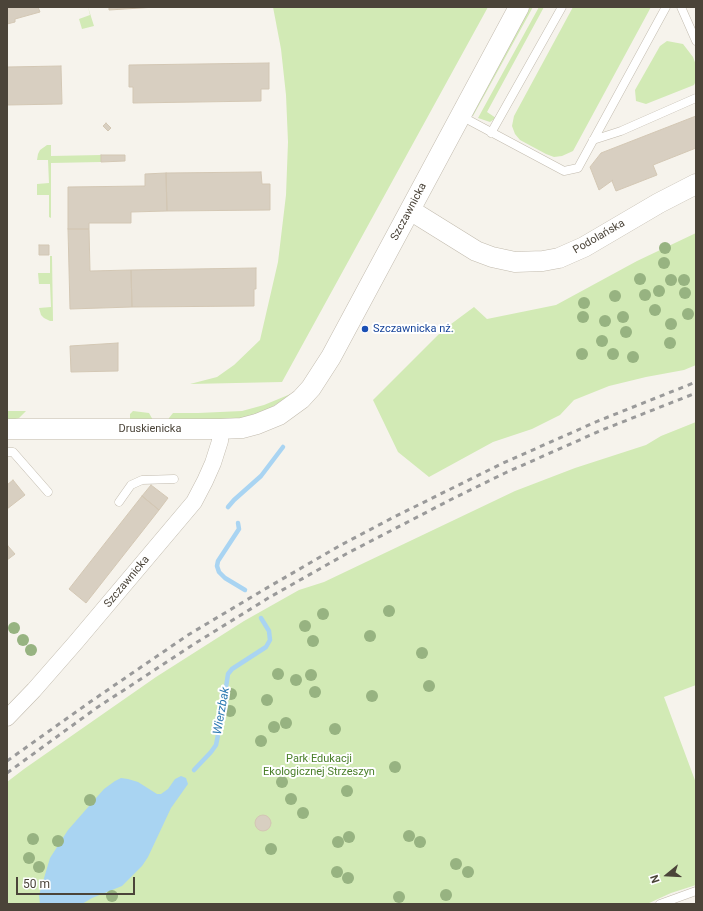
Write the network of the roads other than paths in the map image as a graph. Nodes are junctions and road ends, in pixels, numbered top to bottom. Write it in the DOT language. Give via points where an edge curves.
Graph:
graph roads {
  1 [pos="518,7"];
  2 [pos="562,7"];
  3 [pos="666,7"];
  4 [pos="681,7"];
  5 [pos="696,41"];
  6 [pos="696,98"];
  7 [pos="460,116"];
  8 [pos="491,133"];
  9 [pos="593,140"];
  10 [pos="696,184"];
  11 [pos="410,210"];
  12 [pos="288,409"];
  13 [pos="7,429"];
  14 [pos="220,429"];
  15 [pos="7,452"];
  16 [pos="174,479"];
  17 [pos="48,492"];
  18 [pos="119,502"];
  19 [pos="7,718"];
  20 [pos="696,891"];
  21 [pos="660,904"];
  1 -- 7 [label="street, Szczawnicka"];
  2 -- 8 [label="lane"];
  3 -- 9 [label="lane"];
  4 -- 5 [label="lane"];
  6 -- 9 [label="lane" via="621,131"];
  7 -- 8 [label="lane"];
  7 -- 11 [label="street, Szczawnicka"];
  8 -- 9 [label="lane" via="564,171 578,168"];
  10 -- 11 [label="street, Podolańska" via="584,247 559,258 543,261 515,262 476,251"];
  11 -- 12 [label="street, Szczawnicka" via="325,367 311,388"];
  12 -- 14 [label="street, Druskienicka" via="257,424"];
  13 -- 14 [label="street, Druskienicka"];
  14 -- 19 [label="street, Szczawnicka" via="220,441 213,463 194,502 81,636"];
  15 -- 17 [label="lane" via="13,452"];
  16 -- 18 [label="lane" via="142,480 131,485"];
  20 -- 21 [label="lane"];
}
